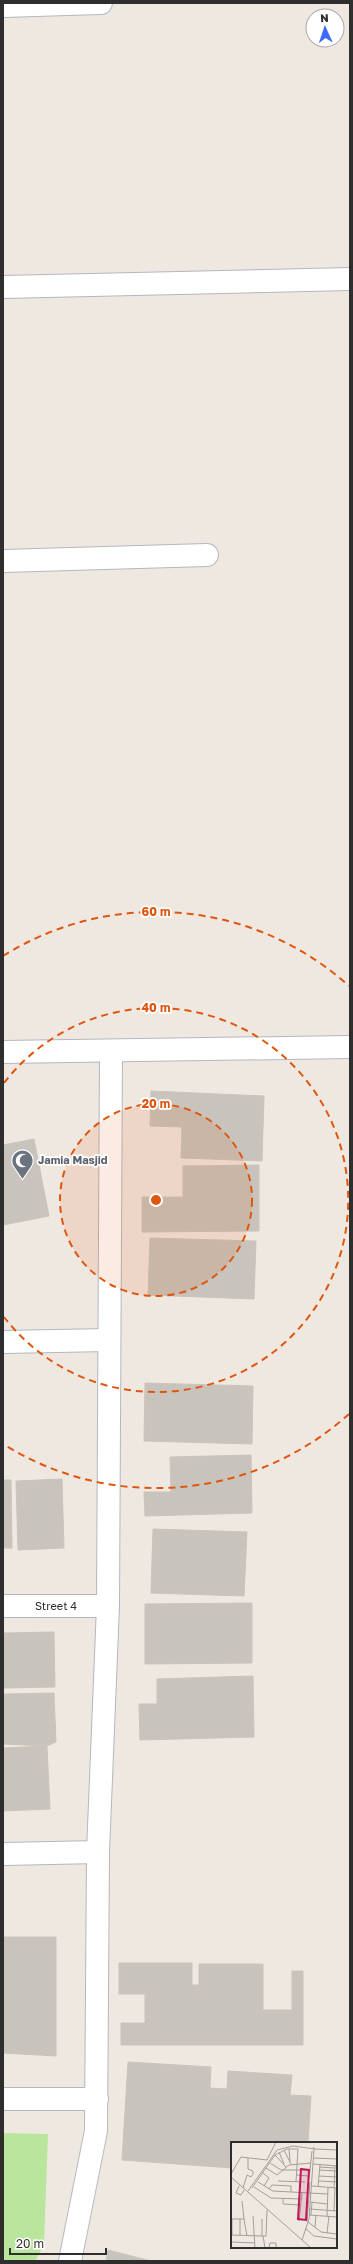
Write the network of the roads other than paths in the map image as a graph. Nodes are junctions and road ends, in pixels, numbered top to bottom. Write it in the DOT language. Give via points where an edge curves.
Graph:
graph roads {
  1 [pos="101,3"];
  2 [pos="3,6"];
  3 [pos="350,279"];
  4 [pos="3,287"];
  5 [pos="207,555"];
  6 [pos="3,561"];
  7 [pos="350,1046"];
  8 [pos="3,1052"];
  9 [pos="111,1052"];
  10 [pos="109,1340"];
  11 [pos="3,1342"];
  12 [pos="3,1606"];
  13 [pos="108,1606"];
  14 [pos="98,1852"];
  15 [pos="3,1854"];
  16 [pos="3,2099"];
  17 [pos="97,2099"];
  18 [pos="70,2261"];
  1 -- 2 [label="street"];
  3 -- 4 [label="street"];
  5 -- 6 [label="street"];
  7 -- 9 [label="street"];
  8 -- 9 [label="street"];
  9 -- 10 [label="street"];
  10 -- 11 [label="street"];
  10 -- 13 [label="street"];
  12 -- 13 [label="street, Street 4"];
  13 -- 14 [label="street"];
  14 -- 15 [label="street"];
  14 -- 17 [label="street"];
  16 -- 17 [label="street"];
  17 -- 18 [label="street" via="96,2131"];
}
